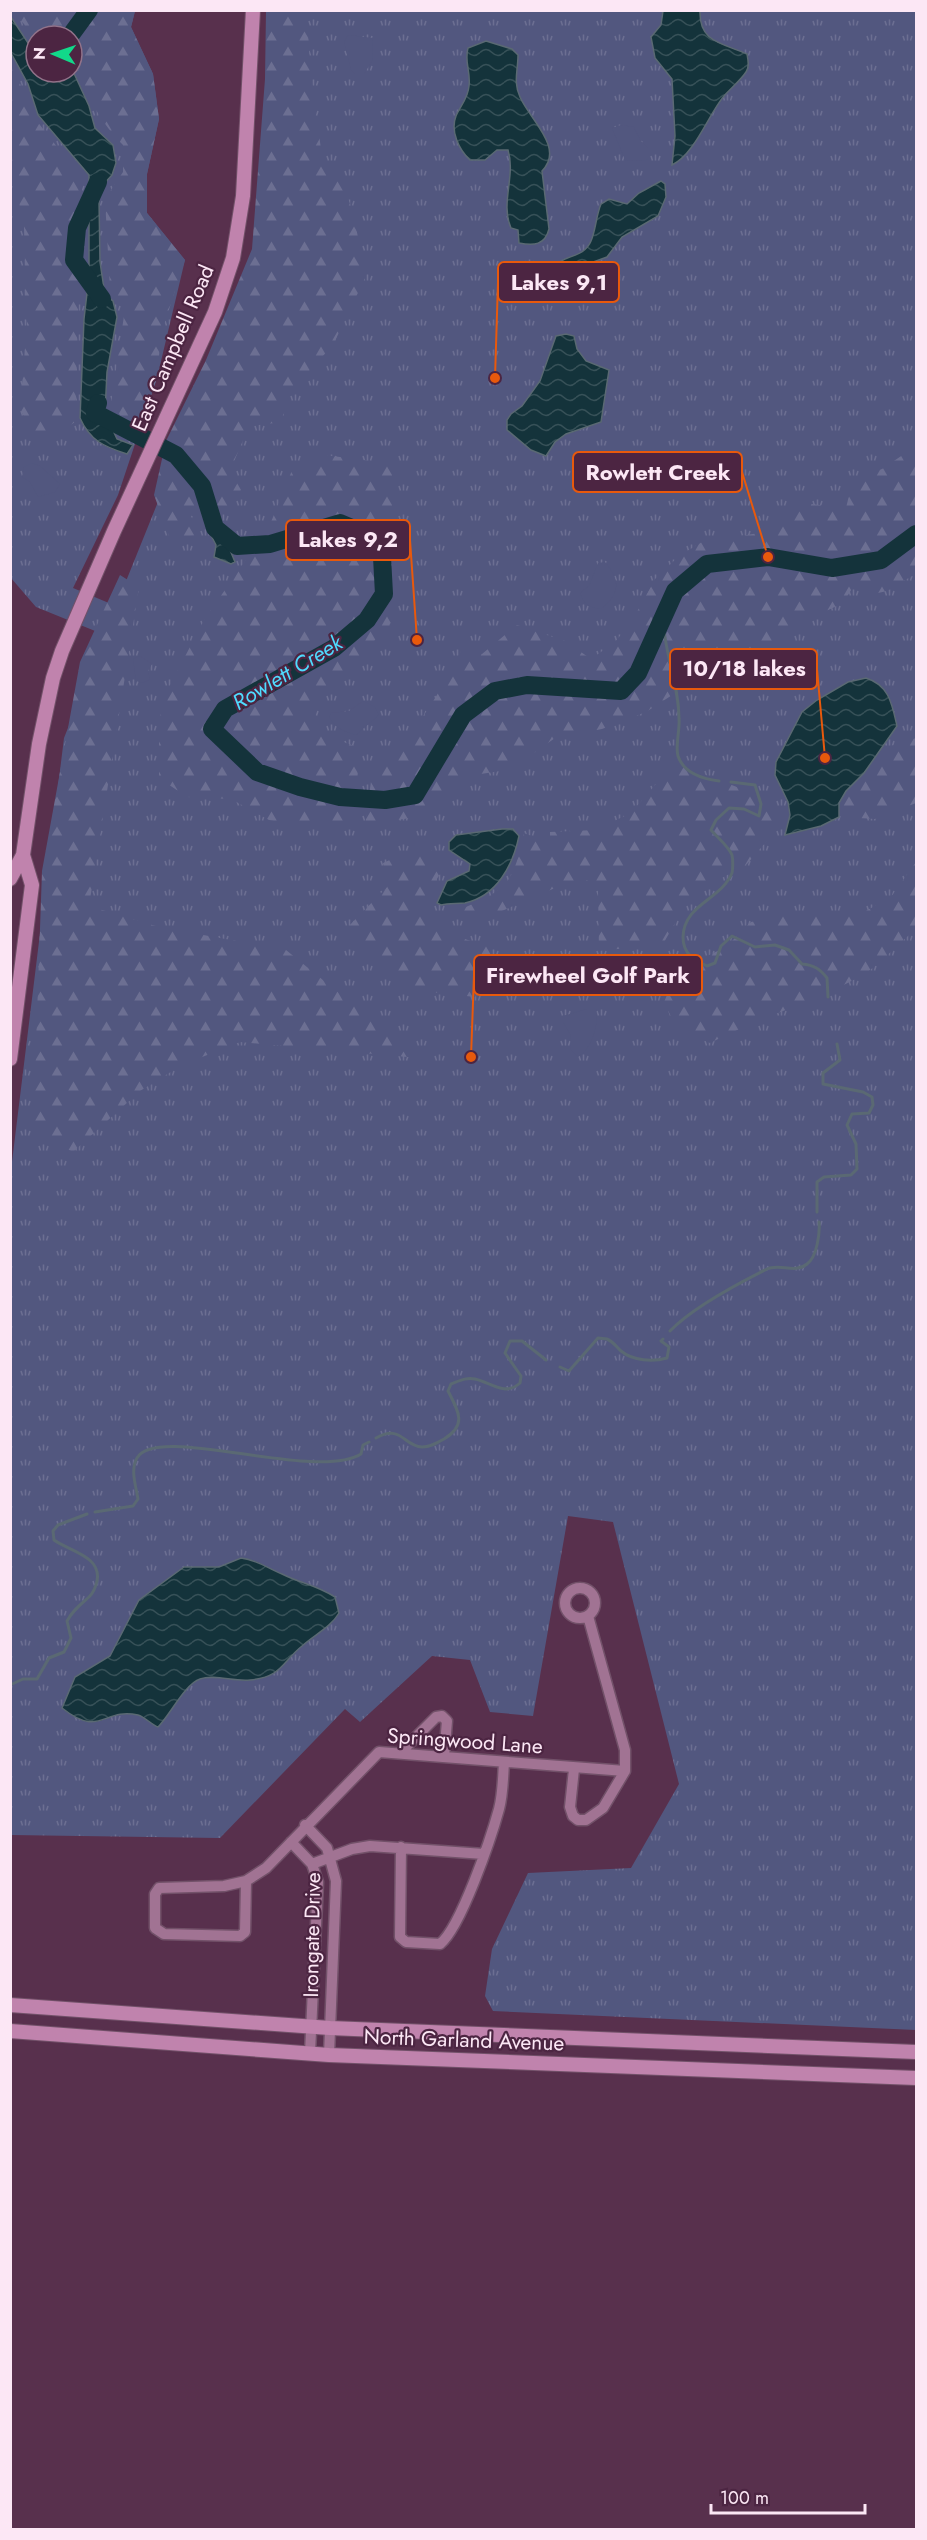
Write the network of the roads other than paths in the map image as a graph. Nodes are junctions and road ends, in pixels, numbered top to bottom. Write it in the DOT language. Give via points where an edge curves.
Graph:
graph roads {
  1 [pos="253,10"];
  2 [pos="17,856"];
  3 [pos="10,879"];
  4 [pos="10,1059"];
  5 [pos="588,1616"];
  6 [pos="401,1752"];
  7 [pos="444,1756"];
  8 [pos="504,1762"];
  9 [pos="574,1769"];
  10 [pos="625,1771"];
  11 [pos="305,1825"];
  12 [pos="291,1842"];
  13 [pos="401,1847"];
  14 [pos="484,1854"];
  15 [pos="331,1856"];
  16 [pos="312,1864"];
  17 [pos="246,1881"];
  18 [pos="10,2005"];
  19 [pos="311,2026"];
  20 [pos="330,2028"];
  21 [pos="10,2031"];
  22 [pos="916,2052"];
  23 [pos="310,2054"];
  24 [pos="329,2055"];
  25 [pos="916,2078"];
  1 -- 2 [label="main road, East Campbell Road" via="238,233 215,312 106,549 53,678"];
  2 -- 3 [label="main road"];
  2 -- 4 [label="main road" via="32,885"];
  5 -- 10 [label="street" via="625,1750"];
  6 -- 7 [label="street, Springwood Lane"];
  6 -- 7 [label="street" via="436,1717 442,1716 447,1720"];
  6 -- 11 [label="street, Springwood Lane" via="379,1752"];
  7 -- 8 [label="street, Springwood Lane"];
  8 -- 9 [label="street, Springwood Lane"];
  8 -- 14 [label="street" via="500,1807"];
  9 -- 10 [label="street, Springwood Lane"];
  9 -- 10 [label="street" via="570,1807 578,1820 586,1820 603,1808"];
  11 -- 12 [label="street, Springwood Lane"];
  11 -- 15 [label="street, Irongate Drive"];
  12 -- 16 [label="street, Irongate Drive"];
  12 -- 17 [label="street, Springwood Lane" via="266,1868"];
  13 -- 14 [label="street"];
  13 -- 14 [label="street" via="398,1931 406,1942 440,1944 446,1940"];
  13 -- 15 [label="street" via="370,1846"];
  15 -- 16 [label="street"];
  15 -- 20 [label="street, Irongate Drive" via="336,1881"];
  16 -- 19 [label="street, Irongate Drive" via="318,1882"];
  17 -- 17 [label="street, Springwood Lane" via="202,1888 159,1888 155,1894 155,1928 164,1934 243,1934 247,1924"];
  18 -- 19 [label="main road, North Garland Avenue"];
  19 -- 20 [label="main road, North Garland Avenue"];
  19 -- 23 [label="street, Irongate Drive"];
  20 -- 22 [label="main road, North Garland Avenue"];
  20 -- 24 [label="street, Irongate Drive"];
  21 -- 23 [label="main road, North Garland Avenue"];
  23 -- 24 [label="main road, North Garland Avenue"];
  24 -- 25 [label="main road, North Garland Avenue"];
}
